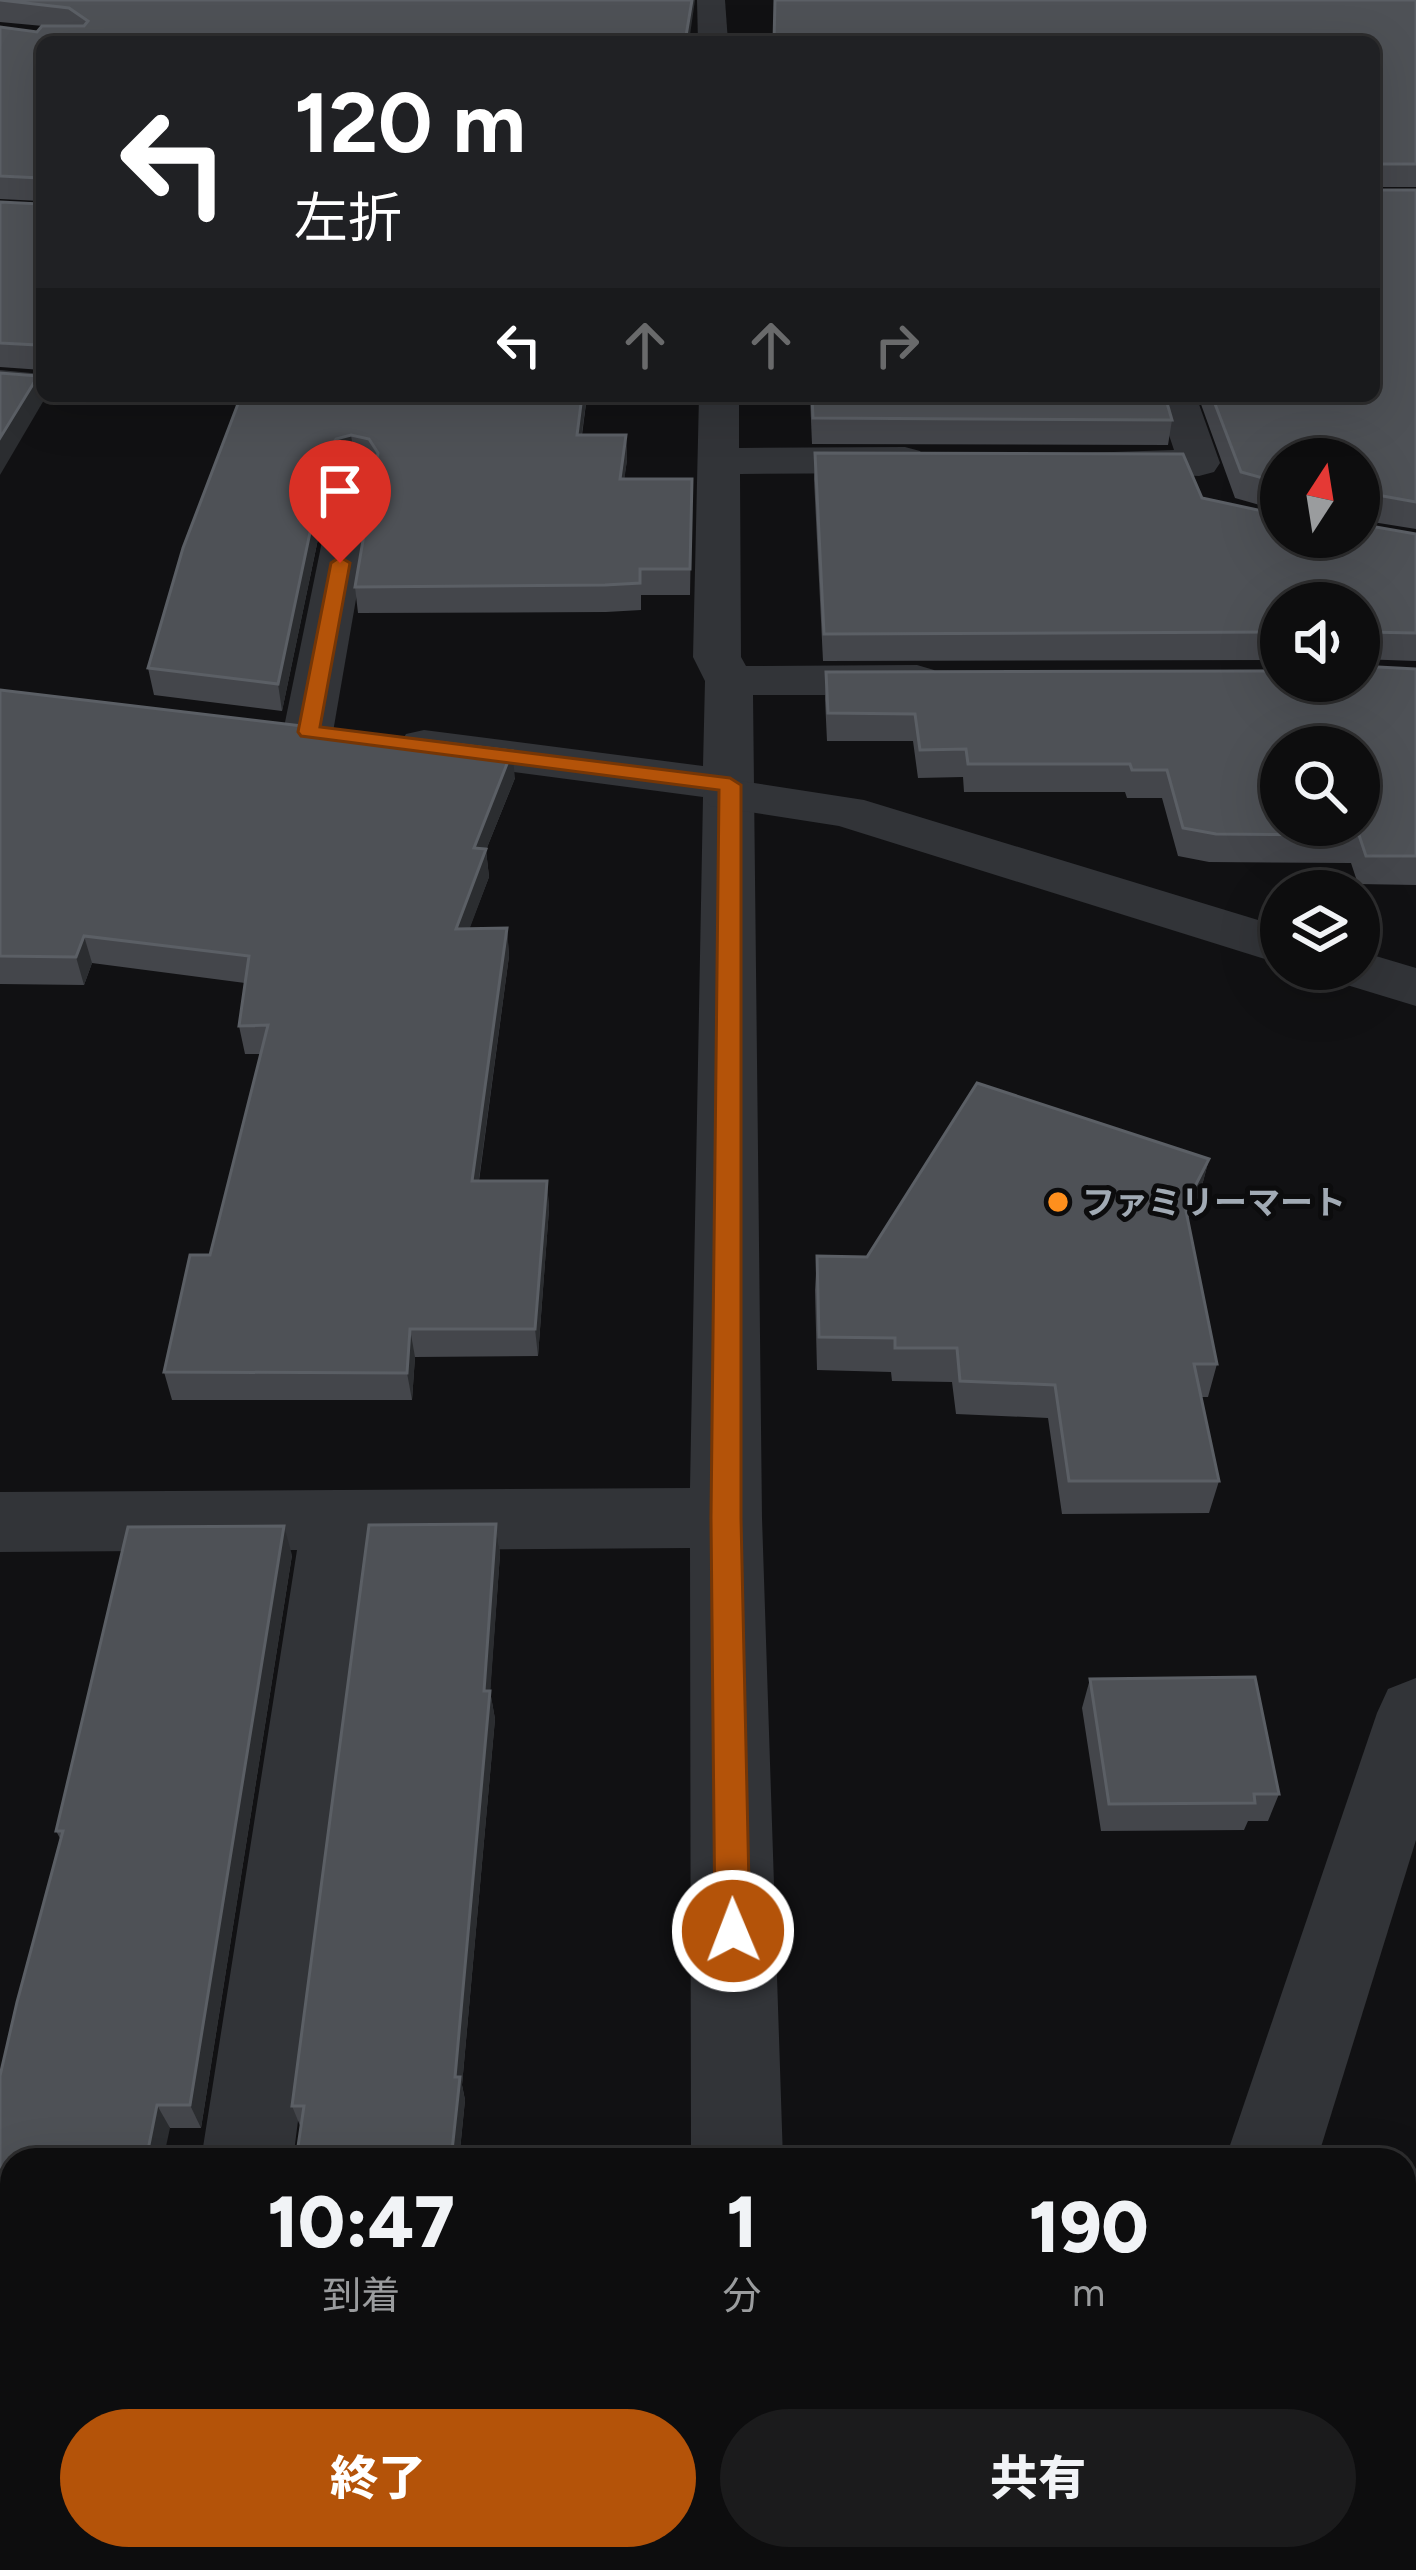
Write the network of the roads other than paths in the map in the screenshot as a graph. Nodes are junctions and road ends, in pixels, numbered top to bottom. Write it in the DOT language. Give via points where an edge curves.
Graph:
graph roads {
  1 [pos="711,0"];
  2 [pos="713,36"];
  3 [pos="0,382"];
  4 [pos="36,385"];
  5 [pos="719,402"];
  6 [pos="1178,402"];
  7 [pos="945,460"];
  8 [pos="719,461"];
  9 [pos="1060,461"];
  10 [pos="356,478"];
  11 [pos="959,680"];
  12 [pos="729,681"];
  13 [pos="729,790"];
  14 [pos="1260,940"];
  15 [pos="1380,976"];
  16 [pos="1416,987"];
  17 [pos="726,1518"];
  18 [pos="0,1522"];
  19 [pos="338,1522"];
  20 [pos="1416,1713"];
  21 [pos="249,2148"];
  22 [pos="736,2148"];
  23 [pos="1275,2148"];
  1 -- 2 [label="street"];
  3 -- 4 [label="street"];
  5 -- 8 [label="street"];
  6 -- 9 [label="street" via="1203,479"];
  7 -- 8 [label="street"];
  8 -- 12 [label="street" via="717,657"];
  10 -- 13 [label="street" via="325,734"];
  11 -- 12 [label="street"];
  12 -- 13 [label="street"];
  13 -- 14 [label="street" via="846,812"];
  13 -- 17 [label="street"];
  15 -- 16 [label="street"];
  17 -- 19 [label="street"];
  17 -- 22 [label="street"];
  18 -- 19 [label="street"];
  19 -- 21 [label="street"];
  20 -- 23 [label="street"];
}
